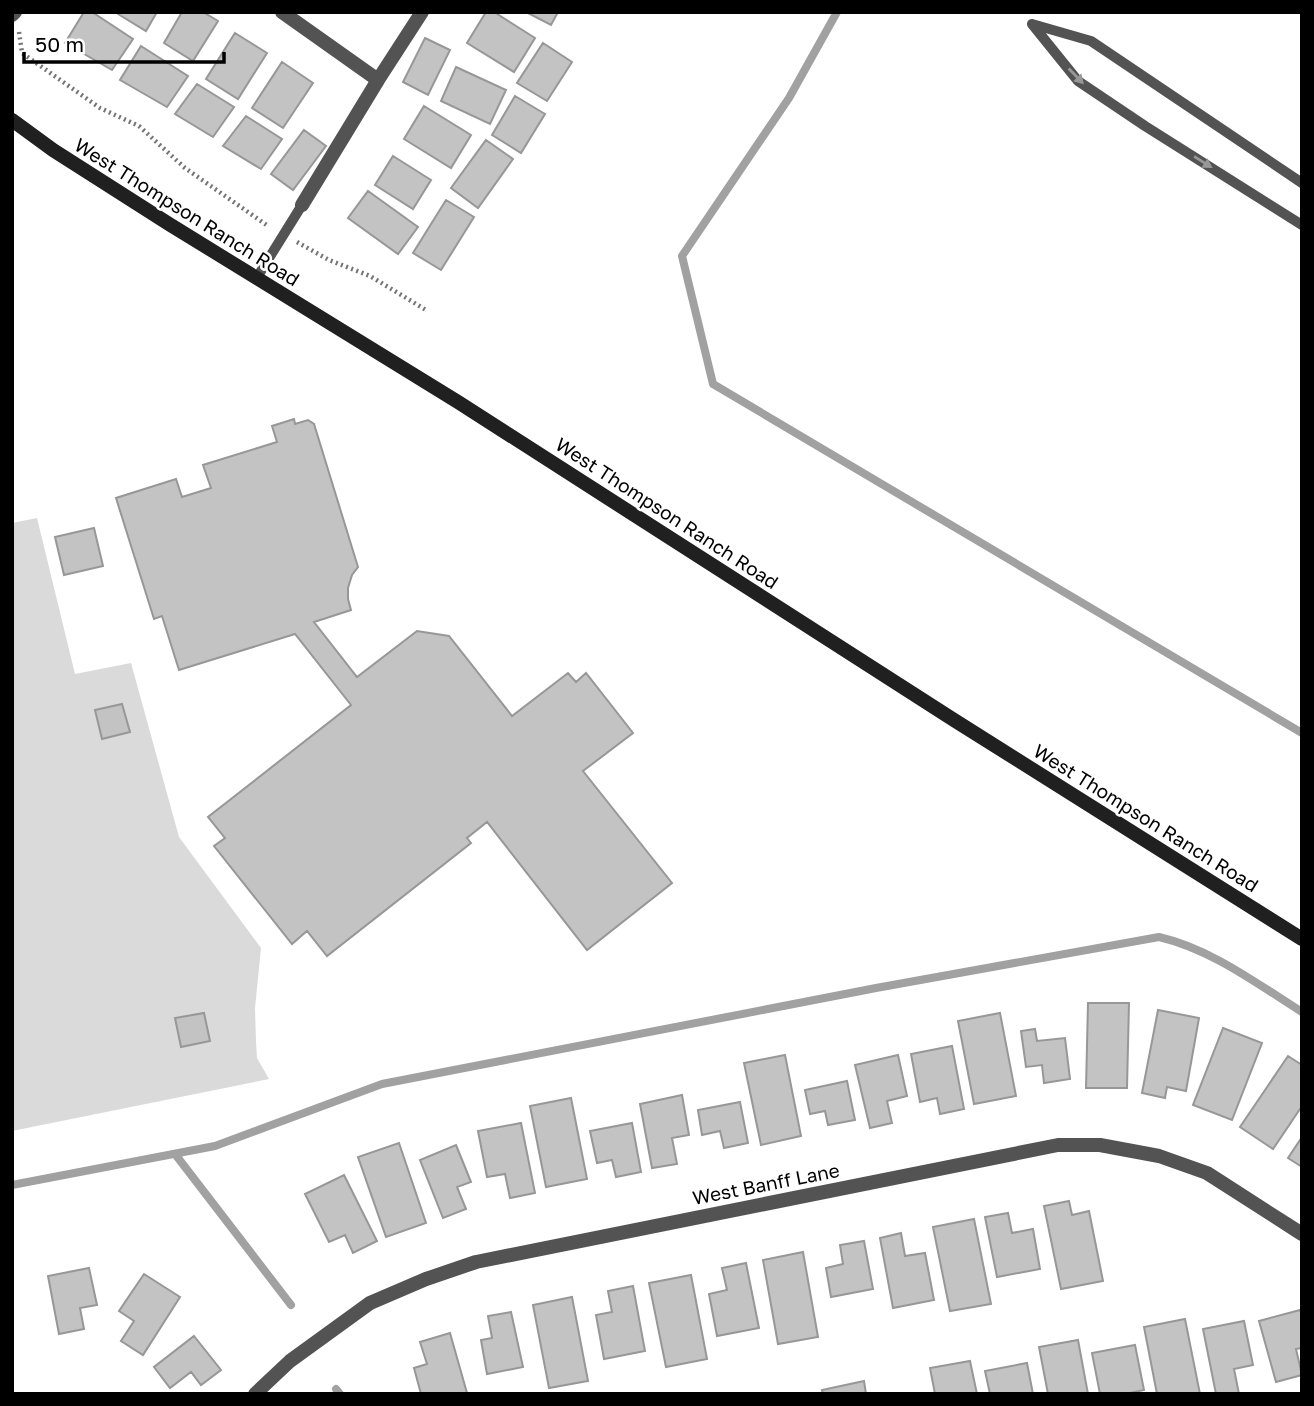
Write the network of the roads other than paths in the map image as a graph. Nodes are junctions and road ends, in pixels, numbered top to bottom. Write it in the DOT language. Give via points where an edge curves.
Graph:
graph roads {
  1 [pos="282,12"];
  2 [pos="422,12"];
  3 [pos="378,80"];
  4 [pos="12,121"];
  5 [pos="1302,183"];
  6 [pos="302,205"];
  7 [pos="1302,225"];
  8 [pos="256,279"];
  9 [pos="1302,939"];
  10 [pos="1302,1234"];
  11 [pos="255,1394"];
  1 -- 3 [label="street"];
  2 -- 3 [label="street"];
  3 -- 6 [label="street"];
  4 -- 8 [label="main road, West Thompson Ranch Road"];
  5 -- 7 [label="lane, one-way" via="1091,41 1032,24 1078,80"];
  6 -- 8 [label="lane"];
  8 -- 9 [label="main road, West Thompson Ranch Road" via="458,402"];
  10 -- 11 [label="street, West Banff Lane" via="1207,1173 1159,1156 1100,1144 1058,1145 476,1262 370,1303 290,1361"];
}
